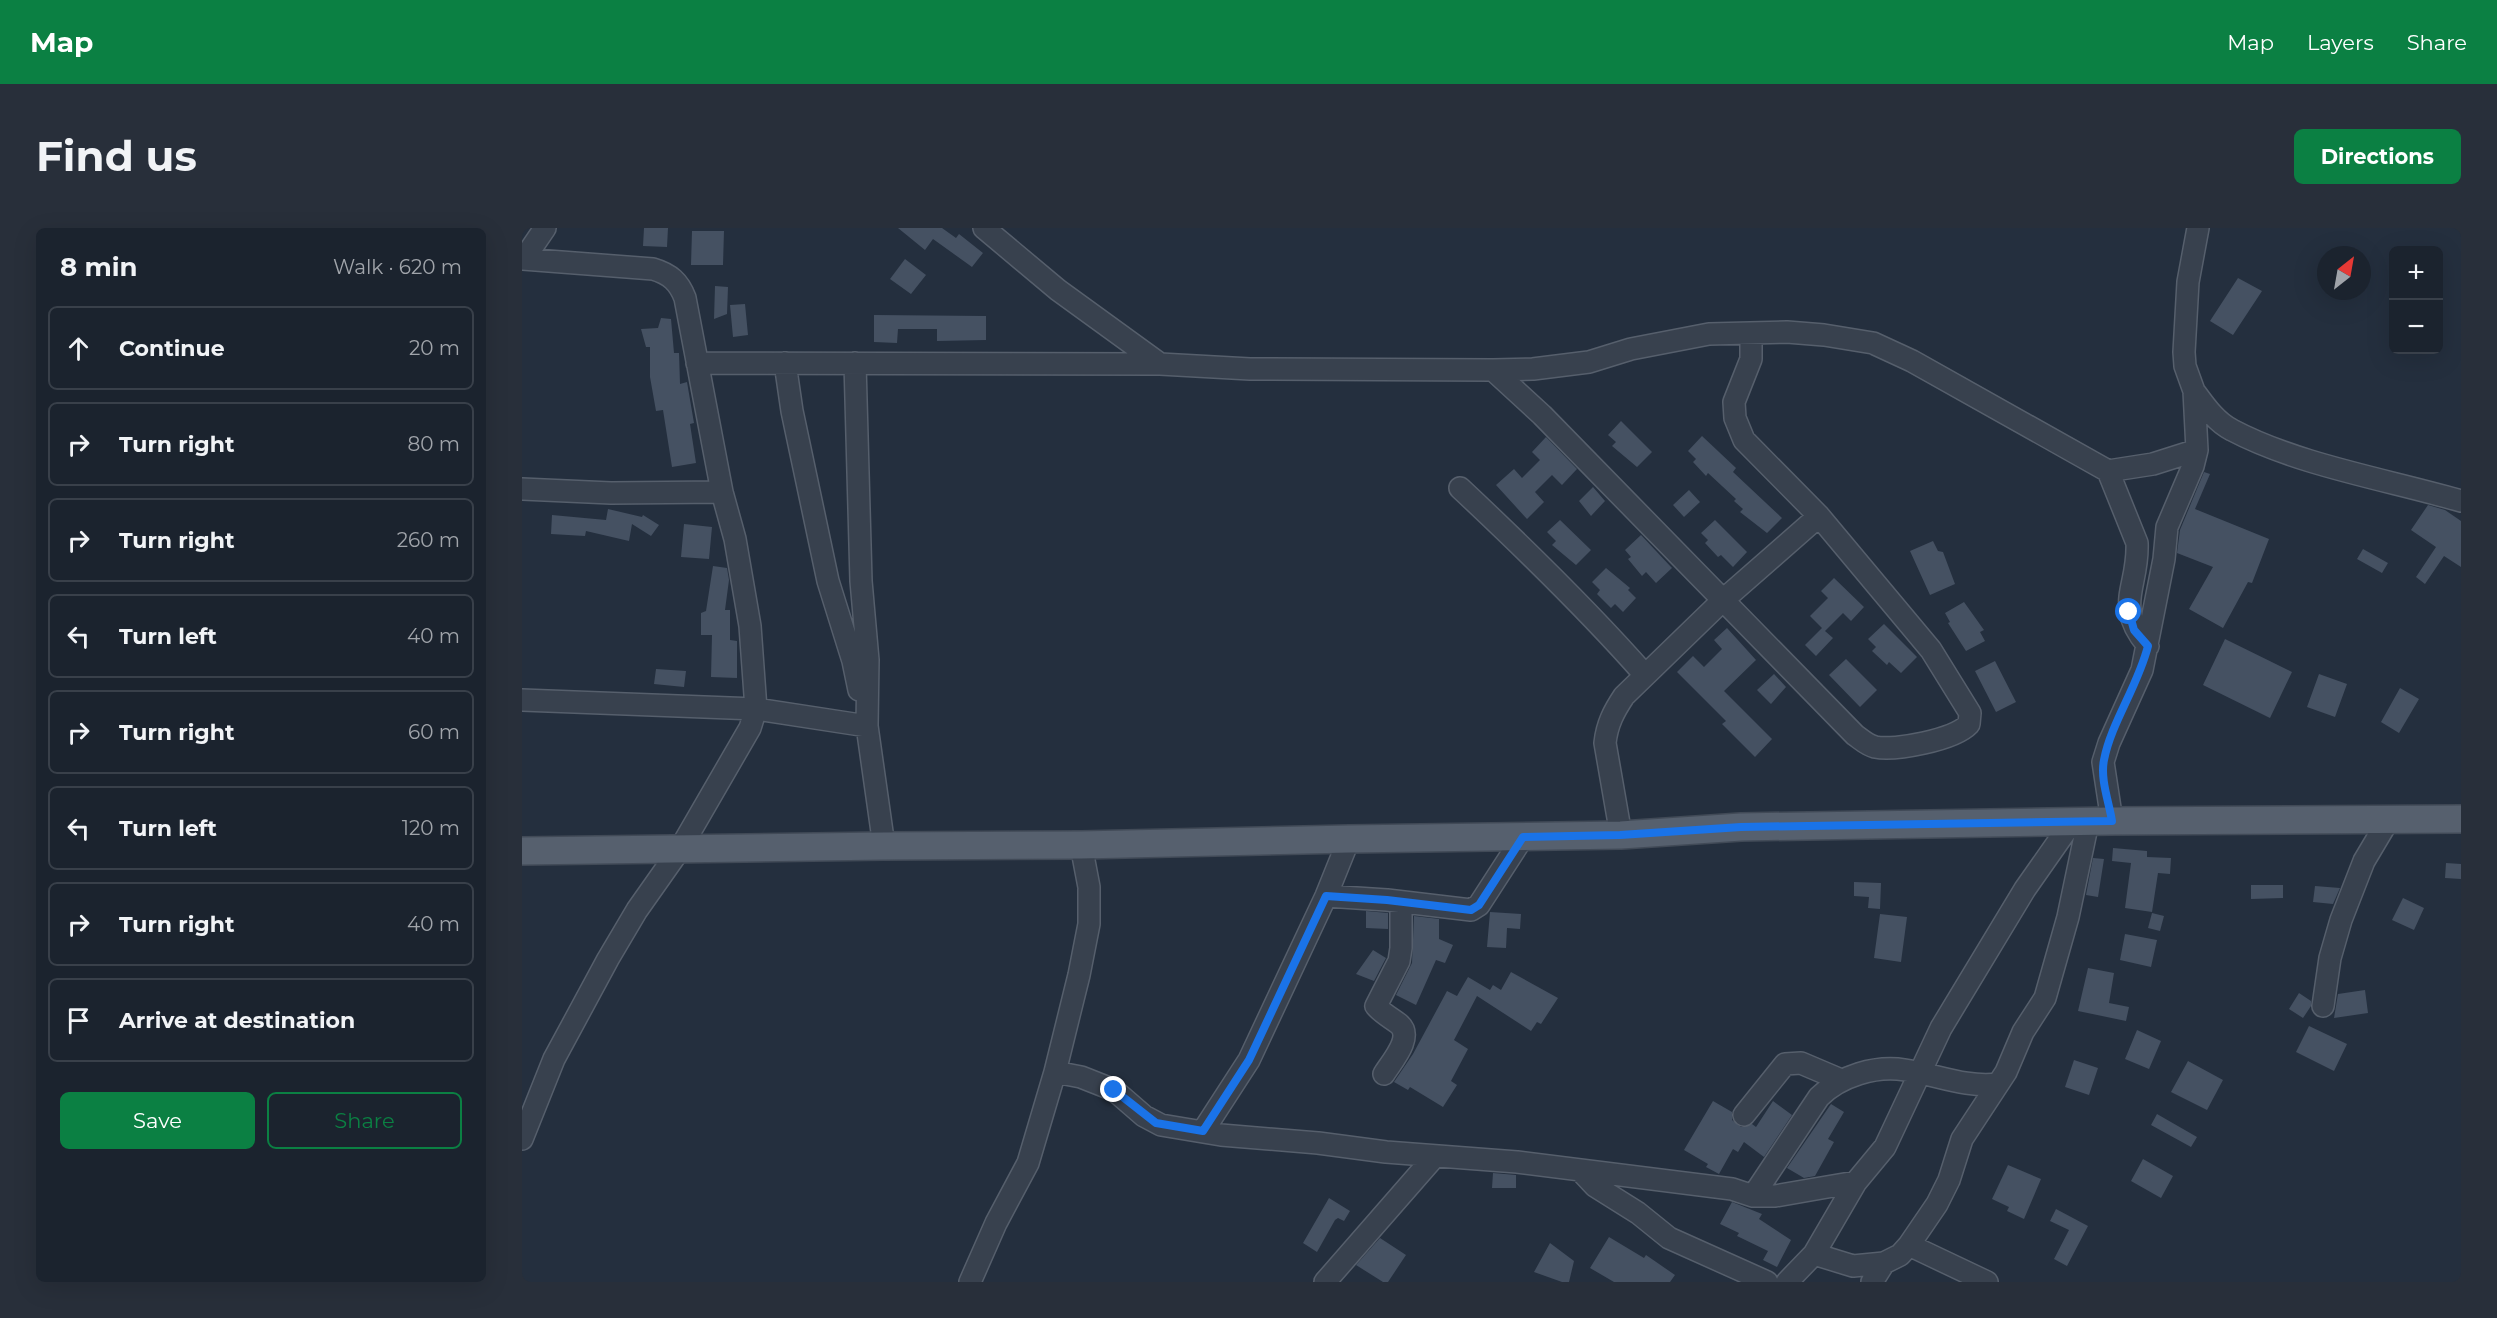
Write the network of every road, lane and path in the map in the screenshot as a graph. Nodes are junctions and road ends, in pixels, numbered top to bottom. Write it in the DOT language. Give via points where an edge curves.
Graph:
graph roads {
  1 [pos="544,228"];
  2 [pos="984,228"];
  3 [pos="2198,228"];
  4 [pos="523,259"];
  5 [pos="1751,334"];
  6 [pos="697,363"];
  7 [pos="784,363"];
  8 [pos="855,363"];
  9 [pos="1160,364"];
  10 [pos="1493,370"];
  11 [pos="2194,392"];
  12 [pos="2197,450"];
  13 [pos="2108,471"];
  14 [pos="1460,488"];
  15 [pos="522,489"];
  16 [pos="722,492"];
  17 [pos="2461,501"];
  18 [pos="1819,516"];
  19 [pos="1722,601"];
  20 [pos="2148,646"];
  21 [pos="1645,675"];
  22 [pos="522,700"];
  23 [pos="756,709"];
  24 [pos="866,726"];
  25 [pos="2389,819"];
  26 [pos="2461,819"];
  27 [pos="2091,822"];
  28 [pos="1620,835"];
  29 [pos="1523,837"];
  30 [pos="1349,839"];
  31 [pos="1081,845"];
  32 [pos="884,846"];
  33 [pos="680,849"];
  34 [pos="522,851"];
  35 [pos="1326,896"];
  36 [pos="1401,902"];
  37 [pos="2323,1006"];
  38 [pos="1054,1072"];
  39 [pos="1918,1073"];
  40 [pos="1384,1074"];
  41 [pos="1841,1080"];
  42 [pos="1998,1084"];
  43 [pos="1744,1114"];
  44 [pos="1203,1131"];
  45 [pos="522,1138"];
  46 [pos="1435,1156"];
  47 [pos="1580,1170"];
  48 [pos="1856,1182"];
  49 [pos="1753,1196"];
  50 [pos="1909,1245"];
  51 [pos="1814,1254"];
  52 [pos="1884,1263"];
  53 [pos="1969,1276"];
  54 [pos="970,1282"];
  55 [pos="1325,1282"];
  56 [pos="1767,1282"];
  57 [pos="1787,1282"];
  58 [pos="1872,1282"];
  59 [pos="1987,1282"];
  1 -- 4 [label="street"];
  2 -- 9 [label="street" via="1058,290"];
  3 -- 11 [label="street" via="2188,282 2184,352"];
  4 -- 6 [label="street" via="641,267 668,275 680,286 685,298"];
  5 -- 10 [label="street" via="1708,334 1631,349 1590,362"];
  5 -- 13 [label="street" via="1787,332 1873,343"];
  5 -- 18 [label="street" via="1751,359 1734,402 1735,418 1744,440"];
  6 -- 7 [label="street"];
  6 -- 16 [label="street"];
  7 -- 8 [label="street"];
  7 -- 24 [label="street" via="810,502 828,581 853,661"];
  8 -- 9 [label="street"];
  8 -- 24 [label="street" via="861,581 868,660"];
  9 -- 10 [label="street" via="1250,369"];
  10 -- 19 [label="street" via="1550,422"];
  11 -- 12 [label="street"];
  11 -- 17 [label="street" via="2213,416 2231,430 2269,446 2312,462"];
  12 -- 13 [label="street" via="2152,464"];
  12 -- 20 [label="street" via="2167,527"];
  13 -- 20 [label="street" via="2137,543 2129,612 2134,630"];
  14 -- 21 [label="street" via="1546,569"];
  15 -- 16 [label="street"];
  16 -- 23 [label="street" via="750,626"];
  18 -- 19 [label="street"];
  18 -- 19 [label="street" via="1931,650 1970,713 1965,728 1938,741 1888,748 1866,744"];
  19 -- 21 [label="street"];
  20 -- 27 [label="street" via="2142,670 2109,743"];
  21 -- 28 [label="street" via="1624,696 1606,728"];
  22 -- 23 [label="street"];
  23 -- 24 [label="street"];
  23 -- 33 [label="street" via="750,728"];
  24 -- 32 [label="street"];
  25 -- 26 [label="main road"];
  25 -- 27 [label="main road"];
  25 -- 37 [label="street" via="2364,861 2341,920"];
  27 -- 28 [label="main road" via="1741,827"];
  27 -- 39 [label="street" via="2025,889"];
  27 -- 42 [label="street" via="2051,982"];
  28 -- 29 [label="main road"];
  29 -- 30 [label="main road"];
  29 -- 36 [label="street" via="1479,905 1471,910"];
  30 -- 31 [label="main road"];
  30 -- 35 [label="street"];
  31 -- 32 [label="main road"];
  31 -- 38 [label="street" via="1089,887 1089,924"];
  32 -- 33 [label="main road"];
  33 -- 34 [label="main road"];
  33 -- 45 [label="street" via="608,959 554,1059"];
  35 -- 36 [label="street"];
  35 -- 44 [label="street" via="1249,1060"];
  36 -- 40 [label="street" via="1398,962 1376,1006 1405,1032"];
  38 -- 44 [label="street" via="1114,1090 1156,1123"];
  38 -- 54 [label="street" via="1028,1163"];
  39 -- 41 [label="street" via="1885,1070"];
  39 -- 42 [label="street" via="1967,1084"];
  39 -- 48 [label="street" via="1893,1134"];
  41 -- 43 [label="street" via="1801,1063 1785,1064"];
  41 -- 49 [label="street" via="1819,1097"];
  42 -- 50 [label="street" via="1962,1139 1949,1180"];
  44 -- 46 [label="street"];
  46 -- 47 [label="street"];
  46 -- 55 [label="street"];
  47 -- 49 [label="street" via="1732,1189"];
  47 -- 56 [label="street" via="1595,1186 1670,1238"];
  48 -- 49 [label="street"];
  48 -- 51 [label="street"];
  50 -- 52 [label="street"];
  50 -- 53 [label="street"];
  51 -- 52 [label="street" via="1853,1266"];
  51 -- 57 [label="street"];
  52 -- 58 [label="street"];
  53 -- 59 [label="street"];
}
